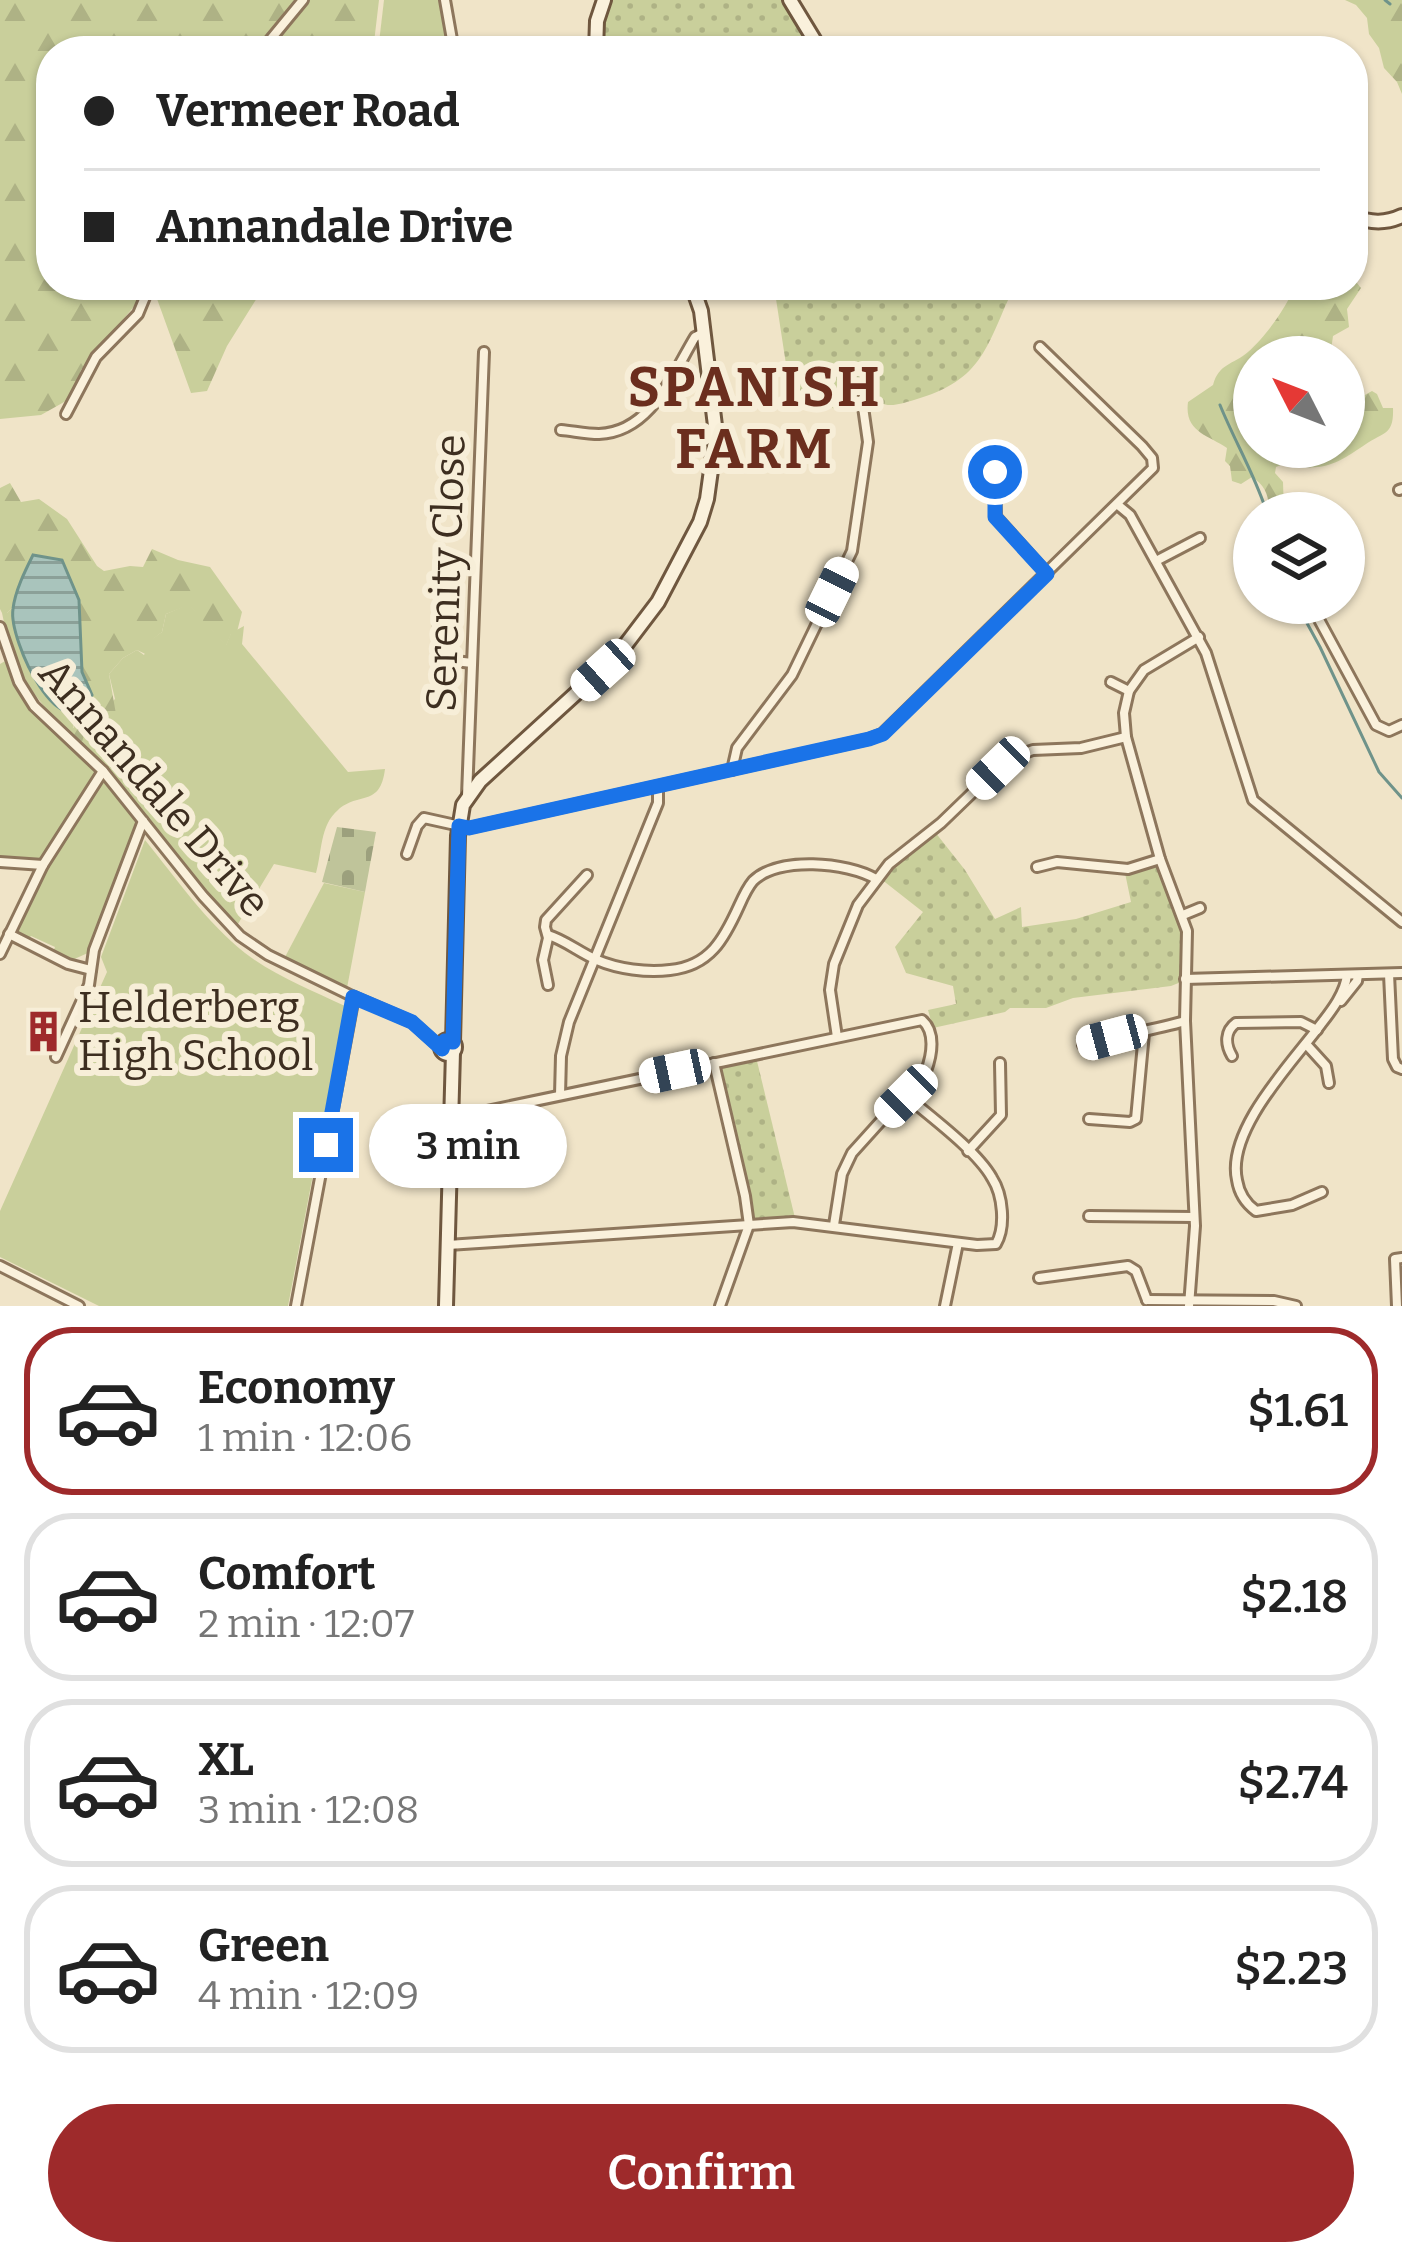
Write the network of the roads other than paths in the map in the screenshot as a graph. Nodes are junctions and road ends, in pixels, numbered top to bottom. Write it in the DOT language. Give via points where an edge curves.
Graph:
graph roads {
  1 [pos="303,0"];
  2 [pos="445,0"];
  3 [pos="604,0"];
  4 [pos="790,0"];
  5 [pos="273,36"];
  6 [pos="451,36"];
  7 [pos="596,36"];
  8 [pos="811,36"];
  9 [pos="1402,216"];
  10 [pos="1368,220"];
  11 [pos="143,300"];
  12 [pos="696,300"];
  13 [pos="704,333"];
  14 [pos="1040,346"];
  15 [pos="484,352"];
  16 [pos="862,400"];
  17 [pos="66,414"];
  18 [pos="561,430"];
  19 [pos="995,472"];
  20 [pos="1118,504"];
  21 [pos="1200,538"];
  22 [pos="1156,561"];
  23 [pos="1047,574"];
  24 [pos="439,619"];
  25 [pos="1321,624"];
  26 [pos="0,627"];
  27 [pos="1199,637"];
  28 [pos="472,663"];
  29 [pos="1112,682"];
  30 [pos="1129,691"];
  31 [pos="1402,724"];
  32 [pos="1126,737"];
  33 [pos="732,770"];
  34 [pos="103,771"];
  35 [pos="658,786"];
  36 [pos="467,797"];
  37 [pos="143,820"];
  38 [pos="459,826"];
  39 [pos="407,854"];
  40 [pos="1160,859"];
  41 [pos="0,862"];
  42 [pos="43,865"];
  43 [pos="1037,867"];
  44 [pos="587,875"];
  45 [pos="876,879"];
  46 [pos="1200,908"];
  47 [pos="1183,915"];
  48 [pos="1402,922"];
  49 [pos="9,934"];
  50 [pos="547,940"];
  51 [pos="0,954"];
  52 [pos="93,957"];
  53 [pos="596,960"];
  54 [pos="76,964"];
  55 [pos="91,970"];
  56 [pos="1402,973"];
  57 [pos="1358,974"];
  58 [pos="1389,974"];
  59 [pos="1346,975"];
  60 [pos="1185,980"];
  61 [pos="548,985"];
  62 [pos="353,997"];
  63 [pos="1335,1005"];
  64 [pos="1186,1022"];
  65 [pos="1316,1030"];
  66 [pos="1144,1033"];
  67 [pos="836,1036"];
  68 [pos="446,1043"];
  69 [pos="1306,1044"];
  70 [pos="1083,1045"];
  71 [pos="1232,1056"];
  72 [pos="56,1057"];
  73 [pos="714,1063"];
  74 [pos="1000,1063"];
  75 [pos="1402,1069"];
  76 [pos="1329,1083"];
  77 [pos="560,1095"];
  78 [pos="906,1096"];
  79 [pos="453,1118"];
  80 [pos="1089,1119"];
  81 [pos="968,1151"];
  82 [pos="1322,1192"];
  83 [pos="1089,1216"];
  84 [pos="1194,1217"];
  85 [pos="749,1225"];
  86 [pos="834,1226"];
  87 [pos="958,1243"];
  88 [pos="448,1245"];
  89 [pos="1402,1258"];
  90 [pos="0,1266"];
  91 [pos="1039,1278"];
  92 [pos="1398,1296"];
  93 [pos="1144,1303"];
  94 [pos="1189,1304"];
  95 [pos="79,1306"];
  96 [pos="296,1306"];
  97 [pos="446,1306"];
  98 [pos="720,1306"];
  99 [pos="945,1306"];
  100 [pos="1296,1306"];
  1 -- 5 [label="street"];
  2 -- 6 [label="street"];
  3 -- 7 [label="street"];
  4 -- 8 [label="street"];
  9 -- 10 [label="street"];
  11 -- 17 [label="street" via="96,356"];
  12 -- 13 [label="street"];
  13 -- 18 [label="street" via="637,420 604,434"];
  13 -- 36 [label="street" via="716,447 705,510 672,578 617,656"];
  14 -- 20 [label="street" via="1154,461"];
  15 -- 28 [label="street, Serenity Close"];
  16 -- 33 [label="street" via="868,442 852,551 792,675 737,748"];
  19 -- 23 [label="street" via="995,517"];
  20 -- 22 [label="street"];
  20 -- 23 [label="street"];
  21 -- 22 [label="street"];
  22 -- 27 [label="street"];
  23 -- 33 [label="street" via="883,734"];
  24 -- 28 [label="street" via="438,659"];
  25 -- 31 [label="street" via="1376,724 1389,731"];
  26 -- 34 [label="street, Annandale Drive" via="34,706"];
  27 -- 30 [label="street" via="1149,665"];
  27 -- 48 [label="street" via="1253,800"];
  28 -- 36 [label="street, Serenity Close"];
  29 -- 30 [label="street"];
  30 -- 32 [label="street"];
  32 -- 40 [label="street"];
  32 -- 45 [label="street" via="1013,758"];
  33 -- 35 [label="street"];
  34 -- 37 [label="street, Annandale Drive"];
  34 -- 42 [label="street"];
  35 -- 38 [label="street"];
  35 -- 53 [label="street"];
  36 -- 38 [label="street"];
  37 -- 52 [label="street"];
  37 -- 62 [label="street, Annandale Drive" via="250,945"];
  38 -- 39 [label="street" via="423,818"];
  38 -- 68 [label="street"];
  40 -- 43 [label="street" via="1128,869"];
  40 -- 47 [label="street"];
  41 -- 42 [label="street"];
  42 -- 49 [label="street"];
  44 -- 50 [label="street" via="549,915"];
  45 -- 53 [label="street" via="828,863 770,872 751,884 720,944 695,964 650,971"];
  45 -- 67 [label="street" via="832,972"];
  46 -- 47 [label="street"];
  47 -- 60 [label="street"];
  49 -- 51 [label="street"];
  49 -- 54 [label="street"];
  50 -- 53 [label="street"];
  50 -- 61 [label="street"];
  52 -- 54 [label="street"];
  52 -- 55 [label="street"];
  53 -- 77 [label="street" via="566,1033"];
  54 -- 55 [label="street"];
  55 -- 72 [label="street"];
  56 -- 58 [label="street"];
  57 -- 58 [label="street"];
  57 -- 59 [label="street"];
  57 -- 63 [label="street"];
  58 -- 75 [label="street" via="1393,1059"];
  59 -- 60 [label="street"];
  59 -- 63 [label="street"];
  60 -- 64 [label="street"];
  62 -- 68 [label="street, Annandale Drive"];
  62 -- 96 [label="street"];
  63 -- 65 [label="street"];
  64 -- 66 [label="street"];
  64 -- 84 [label="street"];
  65 -- 69 [label="street"];
  65 -- 71 [label="street" via="1239,1022 1229,1030"];
  66 -- 70 [label="street"];
  66 -- 80 [label="street" via="1136,1118"];
  67 -- 73 [label="street"];
  67 -- 78 [label="street" via="918,1019 927,1024 929,1064"];
  68 -- 79 [label="street"];
  69 -- 76 [label="street" via="1326,1066"];
  69 -- 82 [label="street" via="1247,1123 1234,1166 1256,1211"];
  73 -- 77 [label="street"];
  73 -- 85 [label="street"];
  74 -- 81 [label="street" via="1001,1115"];
  77 -- 79 [label="street"];
  78 -- 81 [label="street"];
  78 -- 86 [label="street" via="846,1163"];
  79 -- 88 [label="street"];
  81 -- 87 [label="street" via="996,1184 1002,1229 993,1245"];
  83 -- 84 [label="street"];
  84 -- 94 [label="street"];
  85 -- 86 [label="street"];
  85 -- 88 [label="street"];
  85 -- 98 [label="street"];
  86 -- 87 [label="street"];
  87 -- 99 [label="street"];
  88 -- 97 [label="street"];
  89 -- 92 [label="street" via="1395,1259"];
  90 -- 95 [label="street"];
  91 -- 93 [label="street" via="1129,1266"];
  93 -- 94 [label="street"];
  94 -- 100 [label="street"];
}
